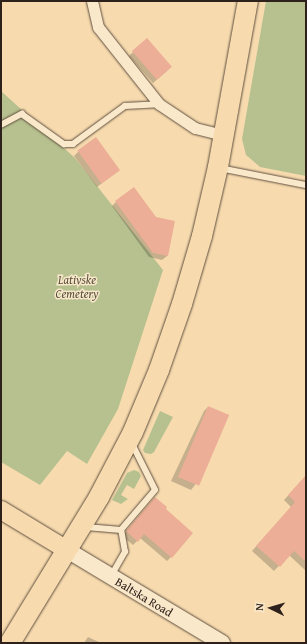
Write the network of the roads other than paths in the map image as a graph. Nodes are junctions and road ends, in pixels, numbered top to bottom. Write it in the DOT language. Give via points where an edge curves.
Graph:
graph roads {
  1 [pos="92,1"];
  2 [pos="248,1"];
  3 [pos="159,104"];
  4 [pos="1,125"];
  5 [pos="224,135"];
  6 [pos="218,167"];
  7 [pos="306,185"];
  8 [pos="129,439"];
  9 [pos="1,510"];
  10 [pos="82,526"];
  11 [pos="121,530"];
  12 [pos="67,550"];
  13 [pos="111,576"];
  14 [pos="10,643"];
  15 [pos="222,643"];
  1 -- 3 [label="street" via="98,27"];
  2 -- 5 [label="highway"];
  3 -- 4 [label="lane" via="125,106 73,144 64,144 22,114"];
  3 -- 5 [label="street" via="195,128"];
  5 -- 6 [label="highway"];
  6 -- 7 [label="lane"];
  6 -- 8 [label="highway" via="202,236 182,304 159,370"];
  8 -- 10 [label="highway"];
  8 -- 11 [label="lane" via="154,490"];
  9 -- 12 [label="main road"];
  10 -- 11 [label="lane"];
  10 -- 12 [label="highway"];
  11 -- 13 [label="lane" via="125,552"];
  12 -- 13 [label="main road, Baltska Road"];
  12 -- 14 [label="highway"];
  13 -- 15 [label="main road, Baltska Road"];
}
